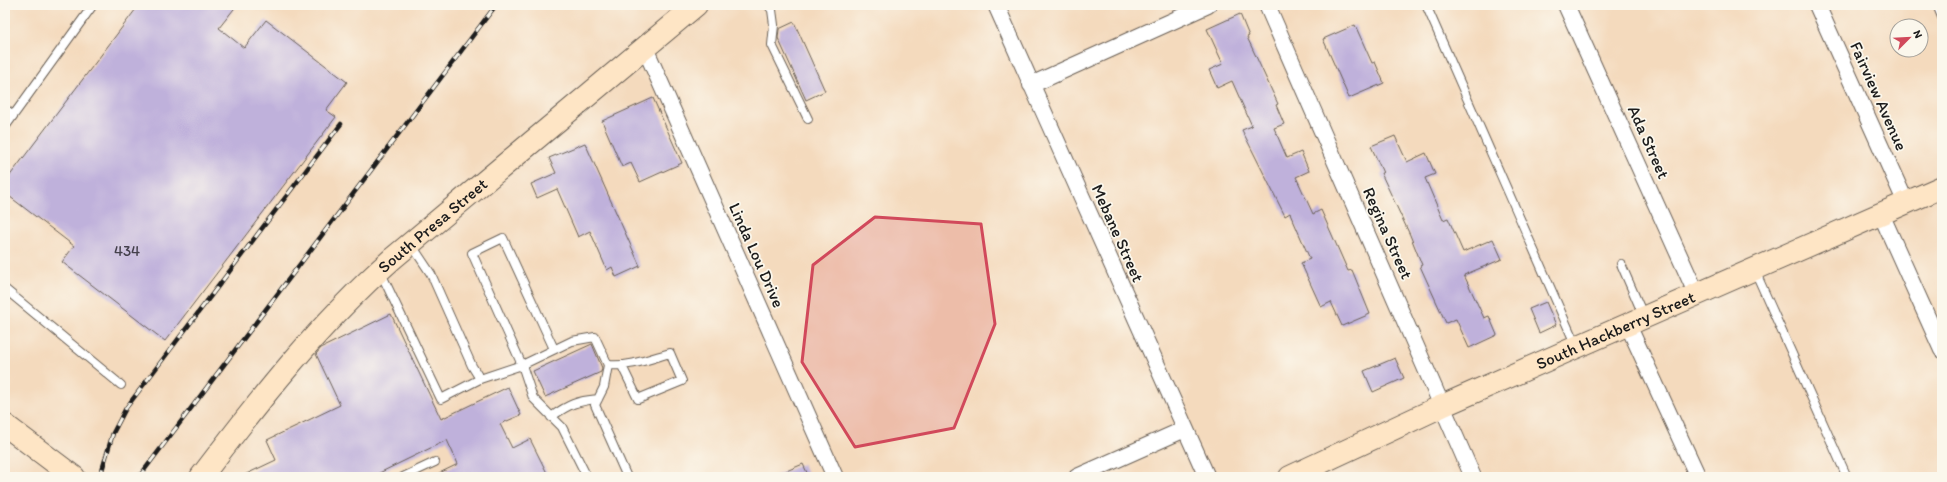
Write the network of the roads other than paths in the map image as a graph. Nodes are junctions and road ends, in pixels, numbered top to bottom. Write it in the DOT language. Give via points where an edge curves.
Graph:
graph roads {
  1 [pos="93,5"];
  2 [pos="696,5"];
  3 [pos="768,5"];
  4 [pos="996,5"];
  5 [pos="1208,5"];
  6 [pos="1267,5"];
  7 [pos="1426,5"];
  8 [pos="1566,5"];
  9 [pos="1817,5"];
  10 [pos="1937,5"];
  11 [pos="1942,17"];
  12 [pos="645,48"];
  13 [pos="1031,85"];
  14 [pos="5,109"];
  15 [pos="12,114"];
  16 [pos="808,119"];
  17 [pos="5,127"];
  18 [pos="1942,188"];
  19 [pos="1906,203"];
  20 [pos="1881,214"];
  21 [pos="411,244"];
  22 [pos="1622,264"];
  23 [pos="380,270"];
  24 [pos="1754,270"];
  25 [pos="5,289"];
  26 [pos="1697,295"];
  27 [pos="1636,321"];
  28 [pos="1577,347"];
  29 [pos="554,349"];
  30 [pos="1942,350"];
  31 [pos="522,365"];
  32 [pos="608,365"];
  33 [pos="622,366"];
  34 [pos="480,379"];
  35 [pos="121,385"];
  36 [pos="598,399"];
  37 [pos="1442,406"];
  38 [pos="552,417"];
  39 [pos="5,425"];
  40 [pos="1185,429"];
  41 [pos="435,462"];
  42 [pos="74,477"];
  43 [pos="201,477"];
  44 [pos="402,477"];
  45 [pos="587,477"];
  46 [pos="626,477"];
  47 [pos="835,477"];
  48 [pos="1077,477"];
  49 [pos="1207,477"];
  50 [pos="1290,477"];
  51 [pos="1473,477"];
  52 [pos="1698,477"];
  53 [pos="1847,477"];
  1 -- 15 [label="lane"];
  2 -- 12 [label="main road, South Presa Street"];
  3 -- 16 [label="lane" via="772,10 774,25 772,45"];
  4 -- 13 [label="street, Mebane Street"];
  5 -- 13 [label="street"];
  6 -- 37 [label="street, Regina Street"];
  7 -- 28 [label="lane"];
  8 -- 26 [label="street, Ada Street"];
  9 -- 19 [label="street, Fairview Avenue"];
  10 -- 11 [label="lane"];
  12 -- 21 [label="main road, South Presa Street"];
  12 -- 47 [label="street, Linda Lou Drive"];
  13 -- 40 [label="street, Mebane Street"];
  14 -- 15 [label="lane"];
  15 -- 17 [label="lane"];
  18 -- 19 [label="main road, South Hackberry Street"];
  19 -- 20 [label="main road, South Hackberry Street"];
  20 -- 24 [label="main road, South Hackberry Street"];
  20 -- 30 [label="street"];
  21 -- 23 [label="main road, South Presa Street"];
  21 -- 34 [label="lane" via="431,274"];
  22 -- 27 [label="lane"];
  23 -- 34 [label="lane" via="442,399"];
  23 -- 43 [label="main road, South Presa Street" via="315,335 273,383"];
  24 -- 26 [label="main road, South Hackberry Street"];
  24 -- 53 [label="lane"];
  25 -- 35 [label="lane"];
  26 -- 27 [label="main road, South Hackberry Street"];
  27 -- 28 [label="main road, South Hackberry Street"];
  27 -- 52 [label="street"];
  28 -- 37 [label="main road, South Hackberry Street"];
  29 -- 31 [label="lane"];
  29 -- 31 [label="lane" via="503,238 472,253"];
  29 -- 32 [label="lane" via="572,341 595,337"];
  31 -- 34 [label="lane"];
  31 -- 38 [label="lane" via="533,398"];
  32 -- 33 [label="lane"];
  32 -- 36 [label="lane" via="604,387"];
  33 -- 33 [label="lane" via="670,353 682,381 638,399"];
  36 -- 38 [label="lane" via="579,401"];
  36 -- 46 [label="lane" via="595,405"];
  37 -- 50 [label="main road, South Hackberry Street"];
  37 -- 51 [label="street, Regina Street"];
  38 -- 45 [label="lane" via="562,427"];
  39 -- 42 [label="main road"];
  40 -- 48 [label="street"];
  40 -- 49 [label="street, Mebane Street"];
  41 -- 44 [label="lane"];
}
